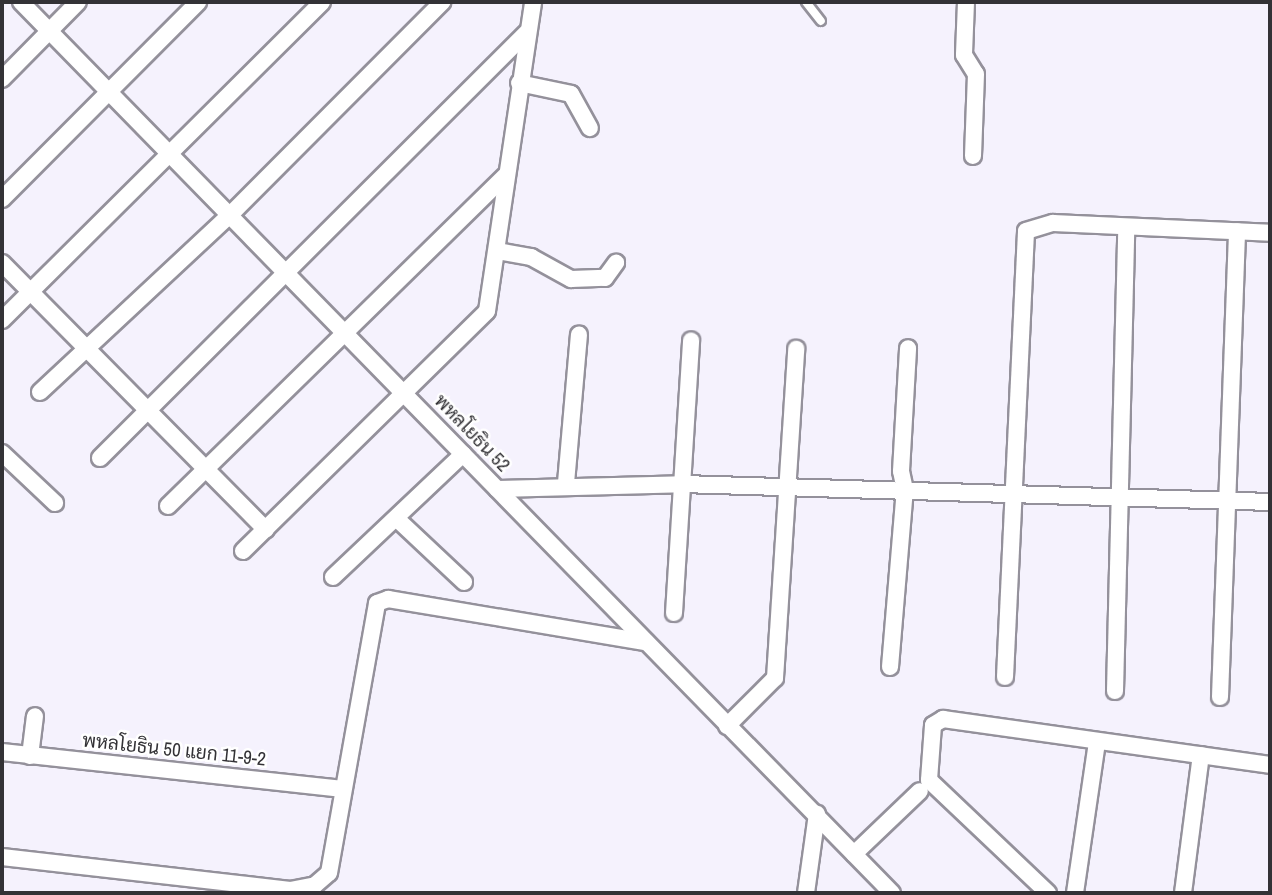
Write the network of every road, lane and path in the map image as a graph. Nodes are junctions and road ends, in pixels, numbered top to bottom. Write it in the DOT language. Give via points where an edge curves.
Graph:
graph roads {
  1 [pos="21,2"];
  2 [pos="78,2"];
  3 [pos="198,2"];
  4 [pos="321,2"];
  5 [pos="442,2"];
  6 [pos="533,2"];
  7 [pos="806,2"];
  8 [pos="966,2"];
  9 [pos="821,21"];
  10 [pos="50,31"];
  11 [pos="526,33"];
  12 [pos="2,79"];
  13 [pos="519,82"];
  14 [pos="110,93"];
  15 [pos="590,128"];
  16 [pos="169,154"];
  17 [pos="973,156"];
  18 [pos="505,176"];
  19 [pos="2,199"];
  20 [pos="230,215"];
  21 [pos="1126,227"];
  22 [pos="1237,231"];
  23 [pos="1270,233"];
  24 [pos="497,251"];
  25 [pos="2,263"];
  26 [pos="616,263"];
  27 [pos="283,271"];
  28 [pos="31,291"];
  29 [pos="2,320"];
  30 [pos="344,331"];
  31 [pos="579,335"];
  32 [pos="691,341"];
  33 [pos="85,347"];
  34 [pos="908,348"];
  35 [pos="796,349"];
  36 [pos="40,391"];
  37 [pos="402,391"];
  38 [pos="146,410"];
  39 [pos="2,453"];
  40 [pos="463,454"];
  41 [pos="100,458"];
  42 [pos="208,468"];
  43 [pos="566,484"];
  44 [pos="682,484"];
  45 [pos="788,486"];
  46 [pos="497,489"];
  47 [pos="905,490"];
  48 [pos="1014,494"];
  49 [pos="1119,497"];
  50 [pos="1228,501"];
  51 [pos="1270,502"];
  52 [pos="55,503"];
  53 [pos="168,506"];
  54 [pos="397,519"];
  55 [pos="266,530"];
  56 [pos="243,551"];
  57 [pos="333,577"];
  58 [pos="464,582"];
  59 [pos="674,613"];
  60 [pos="646,642"];
  61 [pos="890,667"];
  62 [pos="1005,677"];
  63 [pos="1115,691"];
  64 [pos="1220,697"];
  65 [pos="35,716"];
  66 [pos="727,726"];
  67 [pos="1097,741"];
  68 [pos="2,752"];
  69 [pos="1201,755"];
  70 [pos="30,756"];
  71 [pos="1270,765"];
  72 [pos="343,789"];
  73 [pos="920,791"];
  74 [pos="817,814"];
  75 [pos="853,854"];
  76 [pos="2,857"];
  77 [pos="806,893"];
  78 [pos="892,893"];
  79 [pos="1048,893"];
  80 [pos="1075,893"];
  81 [pos="1183,893"];
  1 -- 10 [label="street, พหลโยธิน 52"];
  2 -- 10 [label="street"];
  3 -- 14 [label="street"];
  4 -- 16 [label="street"];
  5 -- 20 [label="street"];
  6 -- 11 [label="street"];
  7 -- 9 [label="lane"];
  8 -- 17 [label="street" via="964,55 976,74"];
  10 -- 12 [label="street"];
  10 -- 14 [label="street, พหลโยธิน 52"];
  11 -- 13 [label="street"];
  11 -- 27 [label="street"];
  13 -- 15 [label="street" via="572,94"];
  13 -- 18 [label="street"];
  14 -- 16 [label="street, พหลโยธิน 52"];
  14 -- 19 [label="street"];
  16 -- 20 [label="street, พหลโยธิน 52"];
  16 -- 28 [label="street"];
  18 -- 24 [label="street"];
  18 -- 30 [label="street"];
  20 -- 27 [label="street, พหลโยธิน 52"];
  20 -- 33 [label="street"];
  21 -- 22 [label="street"];
  21 -- 48 [label="street" via="1053,223 1026,231"];
  21 -- 49 [label="street"];
  22 -- 23 [label="street"];
  22 -- 50 [label="street"];
  24 -- 26 [label="street" via="531,257 571,279 605,278"];
  24 -- 37 [label="street" via="487,311"];
  25 -- 28 [label="street"];
  27 -- 30 [label="street, พหลโยธิน 52"];
  27 -- 38 [label="street"];
  28 -- 29 [label="street"];
  28 -- 33 [label="street"];
  30 -- 37 [label="street, พหลโยธิน 52"];
  30 -- 42 [label="street"];
  31 -- 43 [label="street"];
  32 -- 44 [label="street"];
  33 -- 36 [label="street"];
  33 -- 38 [label="street"];
  34 -- 47 [label="street" via="901,471"];
  35 -- 45 [label="street"];
  37 -- 40 [label="street, พหลโยธิน 52"];
  37 -- 55 [label="street"];
  38 -- 41 [label="street"];
  38 -- 42 [label="street"];
  39 -- 52 [label="street"];
  40 -- 46 [label="street, พหลโยธิน 52"];
  40 -- 54 [label="street"];
  42 -- 53 [label="street"];
  42 -- 55 [label="street"];
  43 -- 44 [label="street"];
  43 -- 46 [label="street"];
  44 -- 45 [label="street"];
  44 -- 59 [label="street"];
  45 -- 47 [label="street"];
  45 -- 66 [label="street" via="775,678"];
  46 -- 60 [label="street, พหลโยธิน 52"];
  47 -- 48 [label="street"];
  47 -- 61 [label="street"];
  48 -- 49 [label="street"];
  48 -- 62 [label="street"];
  49 -- 50 [label="street"];
  49 -- 63 [label="street"];
  50 -- 51 [label="street"];
  50 -- 64 [label="street"];
  54 -- 57 [label="street"];
  54 -- 58 [label="street"];
  55 -- 56 [label="street"];
  60 -- 66 [label="street, พหลโยธิน 52"];
  60 -- 72 [label="street" via="382,600 372,616"];
  65 -- 70 [label="street"];
  66 -- 74 [label="street, พหลโยธิน 52"];
  67 -- 69 [label="street"];
  67 -- 79 [label="street" via="943,719 933,725 929,780"];
  67 -- 80 [label="street"];
  68 -- 70 [label="street, พหลโยธิน 50 แยก 11-9-2"];
  69 -- 71 [label="street"];
  69 -- 81 [label="street"];
  70 -- 72 [label="street, พหลโยธิน 50 แยก 11-9-2"];
  72 -- 76 [label="street" via="328,873 306,888"];
  73 -- 75 [label="street"];
  74 -- 75 [label="street, พหลโยธิน 52"];
  74 -- 77 [label="street"];
  75 -- 78 [label="street, พหลโยธิน 52"];
}
